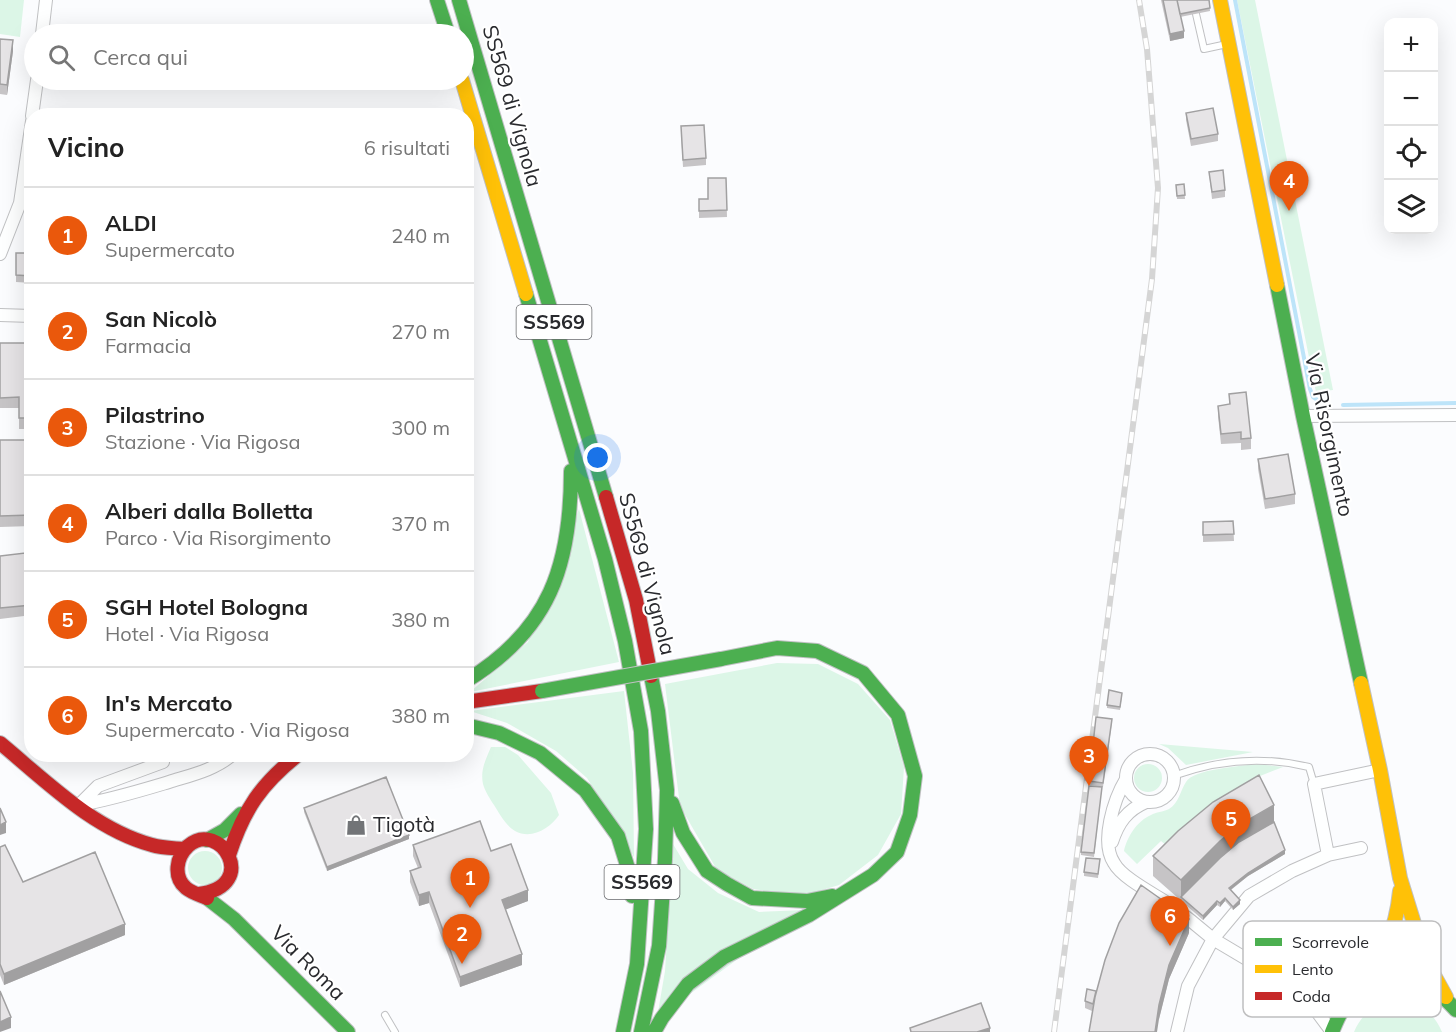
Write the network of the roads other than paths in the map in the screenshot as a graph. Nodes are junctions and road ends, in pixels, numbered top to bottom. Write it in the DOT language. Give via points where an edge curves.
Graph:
graph roads {
  1 [pos="46,0"];
  2 [pos="437,0"];
  3 [pos="459,0"];
  4 [pos="1220,0"];
  5 [pos="1196,14"];
  6 [pos="43,24"];
  7 [pos="445,24"];
  8 [pos="466,24"];
  9 [pos="1229,44"];
  10 [pos="474,51"];
  11 [pos="36,90"];
  12 [pos="465,90"];
  13 [pos="33,108"];
  14 [pos="470,108"];
  15 [pos="474,120"];
  16 [pos="24,176"];
  17 [pos="0,254"];
  18 [pos="0,315"];
  19 [pos="24,316"];
  20 [pos="1456,415"];
  21 [pos="1303,416"];
  22 [pos="570,442"];
  23 [pos="474,675"];
  24 [pos="474,701"];
  25 [pos="474,727"];
  26 [pos="0,743"];
  27 [pos="24,762"];
  28 [pos="24,762"];
  29 [pos="164,762"];
  30 [pos="224,762"];
  31 [pos="290,762"];
  32 [pos="1380,770"];
  33 [pos="1173,776"];
  34 [pos="1126,779"];
  35 [pos="1314,784"];
  36 [pos="667,790"];
  37 [pos="1146,802"];
  38 [pos="79,805"];
  39 [pos="246,809"];
  40 [pos="207,840"];
  41 [pos="146,844"];
  42 [pos="1361,848"];
  43 [pos="184,849"];
  44 [pos="1109,852"];
  45 [pos="229,855"];
  46 [pos="1328,855"];
  47 [pos="178,873"];
  48 [pos="1400,878"];
  49 [pos="230,892"];
  50 [pos="199,894"];
  51 [pos="842,894"];
  52 [pos="1395,921"];
  53 [pos="1413,921"];
  54 [pos="239,924"];
  55 [pos="1213,939"];
  56 [pos="1243,957"];
  57 [pos="637,964"];
  58 [pos="1441,988"];
  59 [pos="1441,993"];
  60 [pos="1446,997"];
  61 [pos="1456,1010"];
  62 [pos="385,1015"];
  63 [pos="1321,1017"];
  64 [pos="1339,1017"];
  65 [pos="348,1032"];
  66 [pos="394,1032"];
  67 [pos="623,1032"];
  68 [pos="641,1032"];
  69 [pos="654,1032"];
  70 [pos="1177,1032"];
  71 [pos="1332,1032"];
  1 -- 6 [label="street"];
  2 -- 7 [label="main road, SS569 di Vignola"];
  3 -- 8 [label="main road, SS569 di Vignola / SS569"];
  4 -- 9 [label="main road, Via Risorgimento"];
  5 -- 9 [label="lane" via="1204,49"];
  9 -- 21 [label="main road, Via Risorgimento"];
  10 -- 36 [label="main road, SS569 di Vignola / SS569" via="636,600 658,711"];
  11 -- 13 [label="street"];
  12 -- 14 [label="main road, SS569 di Vignola / SS569"];
  15 -- 22 [label="main road, SS569 di Vignola / SS569"];
  16 -- 17 [label="street" via="20,203"];
  18 -- 19 [label="street"];
  20 -- 21 [label="street"];
  21 -- 32 [label="main road, Via Risorgimento"];
  22 -- 23 [label="main road" via="570,525 554,588 511,649"];
  22 -- 57 [label="main road, SS569 di Vignola / SS569" via="605,559 641,731 646,829"];
  24 -- 51 [label="main road, bridge" via="777,648 817,651 863,673 898,715 915,776 910,815 897,852 873,875"];
  25 -- 57 [label="main road" via="499,733 540,753 585,790 618,836 631,878"];
  26 -- 28 [label="main road, Via Roma"];
  27 -- 38 [label="main road, Via Roma"];
  29 -- 38 [label="street" via="98,786"];
  30 -- 38 [label="street" via="112,800"];
  31 -- 39 [label="main road"];
  32 -- 35 [label="street"];
  32 -- 48 [label="main road, Via Risorgimento"];
  33 -- 34 [label="street" via="1167,763 1148,755 1130,765"];
  33 -- 35 [label="lane" via="1264,759 1310,767"];
  33 -- 37 [label="street" via="1166,796"];
  34 -- 37 [label="street" via="1132,794"];
  34 -- 44 [label="street" via="1113,810"];
  35 -- 46 [label="street"];
  36 -- 51 [label="main road" via="682,833 707,871 727,884 752,898 807,901"];
  36 -- 68 [label="main road, SS569 di Vignola / SS569" via="659,946"];
  37 -- 44 [label="street" via="1124,817"];
  38 -- 41 [label="main road, Via Roma" via="110,827"];
  39 -- 40 [label="main road, Via Roma" via="231,825"];
  39 -- 45 [label="main road"];
  40 -- 43 [label="main road, Via Roma"];
  40 -- 45 [label="main road" via="216,842"];
  41 -- 43 [label="main road, Via Roma"];
  41 -- 47 [label="main road, Via Roma"];
  42 -- 46 [label="street"];
  43 -- 47 [label="main road"];
  44 -- 55 [label="street" via="1120,872"];
  45 -- 49 [label="main road, Via Roma"];
  46 -- 55 [label="street" via="1250,896"];
  47 -- 50 [label="main road, Via Roma" via="185,887"];
  48 -- 52 [label="main road, Via Risorgimento"];
  48 -- 53 [label="main road, Via Risorgimento"];
  49 -- 50 [label="main road"];
  49 -- 54 [label="main road, Via Roma"];
  50 -- 54 [label="main road, Via Roma"];
  51 -- 69 [label="main road" via="724,957 688,984"];
  54 -- 65 [label="main road, Via Roma"];
  55 -- 56 [label="street"];
  55 -- 70 [label="street" via="1188,986"];
  57 -- 67 [label="main road, SS569 di Vignola / SS569"];
  58 -- 60 [label="main road, Via Risorgimento"];
  59 -- 60 [label="main road"];
  60 -- 61 [label="main road"];
  62 -- 66 [label="lane"];
  63 -- 71 [label="street"];
  64 -- 71 [label="main road, Via Risorgimento"];
}
